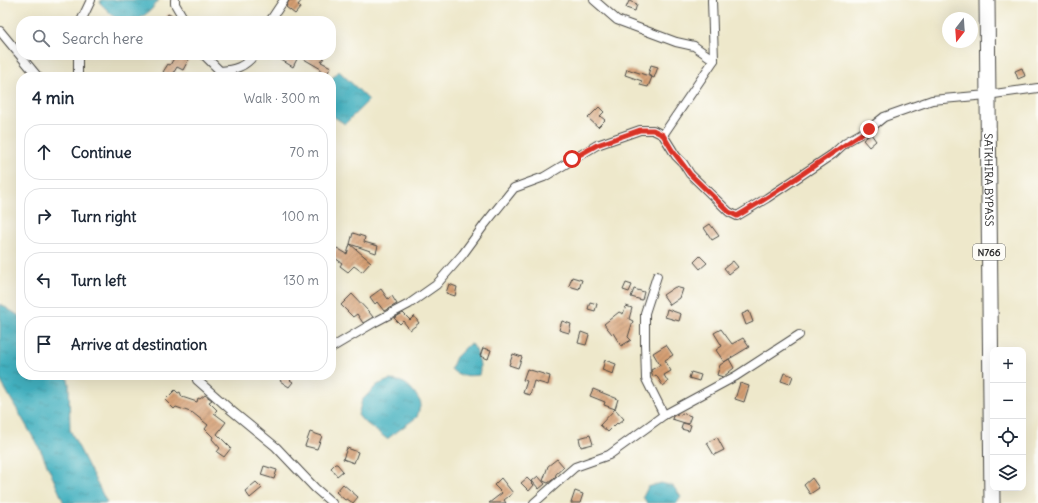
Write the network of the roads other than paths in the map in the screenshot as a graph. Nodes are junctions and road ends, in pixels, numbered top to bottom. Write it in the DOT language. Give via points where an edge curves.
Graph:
graph roads {
  1 [pos="91,0"];
  2 [pos="175,0"];
  3 [pos="284,0"];
  4 [pos="594,0"];
  5 [pos="712,0"];
  6 [pos="986,0"];
  7 [pos="83,16"];
  8 [pos="182,16"];
  9 [pos="273,16"];
  10 [pos="0,31"];
  11 [pos="16,50"];
  12 [pos="24,60"];
  13 [pos="78,60"];
  14 [pos="208,60"];
  15 [pos="250,60"];
  16 [pos="714,60"];
  17 [pos="34,72"];
  18 [pos="78,72"];
  19 [pos="217,72"];
  20 [pos="226,72"];
  21 [pos="1038,88"];
  22 [pos="987,94"];
  23 [pos="663,135"];
  24 [pos="657,276"];
  25 [pos="799,335"];
  26 [pos="336,345"];
  27 [pos="197,380"];
  28 [pos="664,415"];
  29 [pos="332,503"];
  30 [pos="534,503"];
  31 [pos="992,503"];
  1 -- 7 [label="street"];
  2 -- 8 [label="street"];
  3 -- 9 [label="street"];
  4 -- 16 [label="street" via="617,20 694,46"];
  5 -- 16 [label="street"];
  6 -- 22 [label="highway, SATKHIRA BYPASS / N766"];
  10 -- 11 [label="street"];
  12 -- 17 [label="street"];
  13 -- 18 [label="street"];
  14 -- 19 [label="street"];
  15 -- 20 [label="street"];
  16 -- 23 [label="street"];
  21 -- 22 [label="street"];
  22 -- 23 [label="street" via="932,100 884,117 846,142 833,154 737,216 729,212 690,174"];
  22 -- 31 [label="highway, SATKHIRA BYPASS / N766"];
  23 -- 26 [label="street" via="653,130 640,130 597,145 544,177 514,188 436,285 409,304"];
  24 -- 28 [label="street" via="645,313 646,379"];
  25 -- 28 [label="street" via="736,376"];
  27 -- 29 [label="street" via="276,447"];
  28 -- 30 [label="street" via="609,455 575,467"];
}
